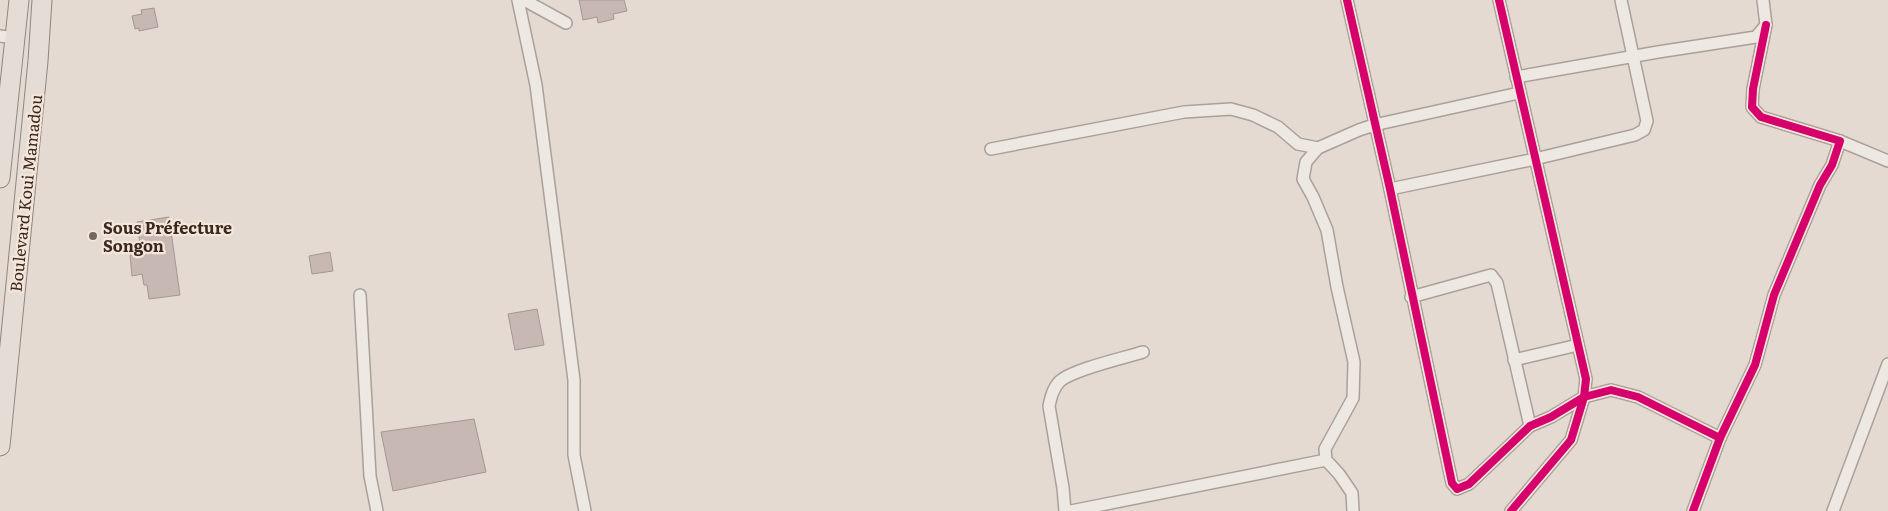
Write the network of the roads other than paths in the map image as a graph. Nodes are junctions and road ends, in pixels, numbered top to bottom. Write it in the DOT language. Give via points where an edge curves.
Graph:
graph roads {
  1 [pos="19,0"];
  2 [pos="42,0"];
  3 [pos="518,0"];
  4 [pos="524,0"];
  5 [pos="1347,0"];
  6 [pos="1499,0"];
  7 [pos="1621,0"];
  8 [pos="1763,0"];
  9 [pos="566,22"];
  10 [pos="1766,25"];
  11 [pos="8,37"];
  12 [pos="1634,56"];
  13 [pos="13,58"];
  14 [pos="38,61"];
  15 [pos="1516,77"];
  16 [pos="1519,93"];
  17 [pos="1374,125"];
  18 [pos="1840,141"];
  19 [pos="1318,148"];
  20 [pos="990,149"];
  21 [pos="1535,159"];
  22 [pos="1888,161"];
  23 [pos="0,178"];
  24 [pos="1390,189"];
  25 [pos="360,295"];
  26 [pos="1411,297"];
  27 [pos="1578,344"];
  28 [pos="1143,352"];
  29 [pos="1514,360"];
  30 [pos="1888,364"];
  31 [pos="1584,397"];
  32 [pos="1530,426"];
  33 [pos="1720,438"];
  34 [pos="0,446"];
  35 [pos="1326,460"];
  36 [pos="377,511"];
  37 [pos="585,511"];
  38 [pos="1065,511"];
  39 [pos="1071,511"];
  40 [pos="1353,511"];
  41 [pos="1511,511"];
  42 [pos="1693,511"];
  43 [pos="1833,511"];
  1 -- 11 [label="main road, Boulevard Koui Mamadou"];
  2 -- 14 [label="main road, Boulevard Koui Mamadou"];
  3 -- 37 [label="street" via="536,85 574,380 574,454"];
  4 -- 9 [label="street"];
  5 -- 17 [label="street"];
  6 -- 15 [label="street"];
  7 -- 12 [label="street"];
  8 -- 10 [label="street"];
  10 -- 12 [label="street" via="1756,37"];
  10 -- 18 [label="street" via="1752,107 1761,117"];
  11 -- 13 [label="main road, Boulevard Koui Mamadou"];
  12 -- 15 [label="street"];
  12 -- 21 [label="street" via="1647,121 1644,130 1635,135"];
  13 -- 14 [label="main road"];
  13 -- 23 [label="main road, Boulevard Koui Mamadou"];
  14 -- 34 [label="main road, Boulevard Koui Mamadou"];
  15 -- 16 [label="street"];
  16 -- 17 [label="street"];
  16 -- 21 [label="street"];
  17 -- 19 [label="street"];
  17 -- 24 [label="street"];
  18 -- 22 [label="street"];
  18 -- 33 [label="street" via="1774,295 1755,365"];
  19 -- 20 [label="street" via="1298,144 1278,127 1253,115 1230,110 1184,112"];
  19 -- 35 [label="street" via="1306,162 1303,179 1327,230 1354,362 1353,398 1325,449"];
  21 -- 24 [label="street"];
  21 -- 27 [label="street"];
  24 -- 26 [label="street"];
  25 -- 36 [label="street" via="370,476"];
  26 -- 29 [label="street" via="1491,275 1497,283"];
  26 -- 32 [label="street" via="1452,483 1457,489 1469,484"];
  27 -- 29 [label="street"];
  27 -- 31 [label="street" via="1586,379"];
  28 -- 38 [label="street" via="1087,368 1060,380 1052,392 1049,406"];
  29 -- 32 [label="street"];
  30 -- 43 [label="street"];
  31 -- 32 [label="street"];
  31 -- 33 [label="street" via="1611,390 1638,397"];
  31 -- 41 [label="street" via="1571,440"];
  33 -- 42 [label="street"];
  35 -- 39 [label="street"];
  35 -- 40 [label="street" via="1352,493"];
}
